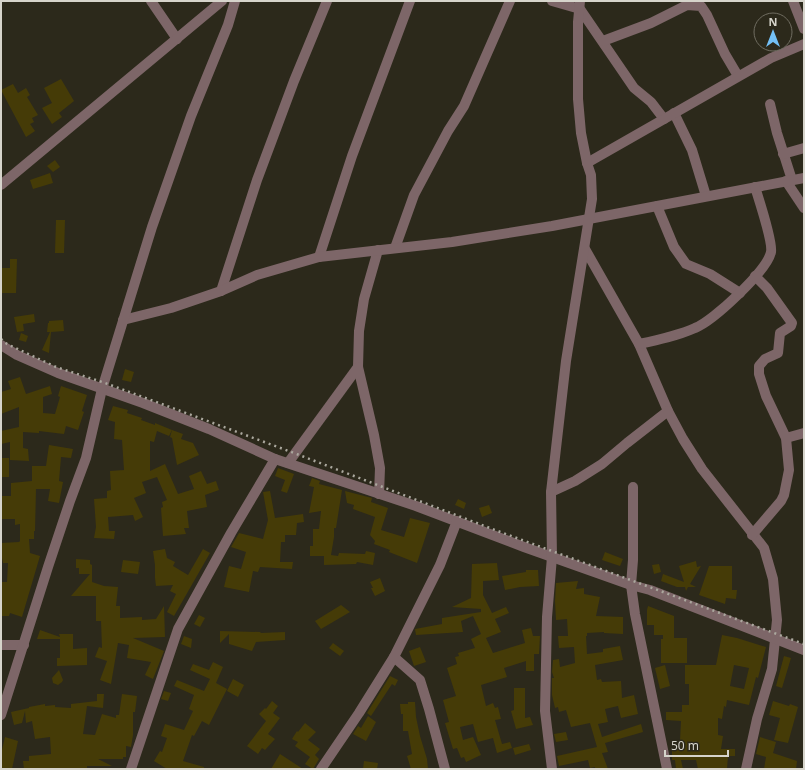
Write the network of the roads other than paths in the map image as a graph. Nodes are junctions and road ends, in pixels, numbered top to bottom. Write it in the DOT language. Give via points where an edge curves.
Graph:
graph roads {
  1 [pos="151,1"];
  2 [pos="222,1"];
  3 [pos="235,1"];
  4 [pos="327,1"];
  5 [pos="410,1"];
  6 [pos="510,1"];
  7 [pos="552,1"];
  8 [pos="793,1"];
  9 [pos="580,5"];
  10 [pos="804,28"];
  11 [pos="177,38"];
  12 [pos="603,41"];
  13 [pos="804,44"];
  14 [pos="738,76"];
  15 [pos="770,104"];
  16 [pos="674,113"];
  17 [pos="664,119"];
  18 [pos="804,148"];
  19 [pos="784,154"];
  20 [pos="587,163"];
  21 [pos="804,178"];
  22 [pos="789,180"];
  23 [pos="1,185"];
  24 [pos="755,187"];
  25 [pos="706,196"];
  26 [pos="657,206"];
  27 [pos="804,208"];
  28 [pos="590,219"];
  29 [pos="395,248"];
  30 [pos="585,249"];
  31 [pos="378,250"];
  32 [pos="319,257"];
  33 [pos="755,276"];
  34 [pos="221,291"];
  35 [pos="740,292"];
  36 [pos="123,320"];
  37 [pos="639,344"];
  38 [pos="1,345"];
  39 [pos="358,367"];
  40 [pos="102,389"];
  41 [pos="668,411"];
  42 [pos="804,433"];
  43 [pos="786,438"];
  44 [pos="275,459"];
  45 [pos="288,463"];
  46 [pos="633,487"];
  47 [pos="551,492"];
  48 [pos="379,494"];
  49 [pos="457,521"];
  50 [pos="752,534"];
  51 [pos="552,557"];
  52 [pos="631,585"];
  53 [pos="775,639"];
  54 [pos="1,645"];
  55 [pos="24,645"];
  56 [pos="804,650"];
  57 [pos="394,656"];
  58 [pos="1,715"];
  59 [pos="131,769"];
  60 [pos="321,769"];
  61 [pos="445,769"];
  62 [pos="552,769"];
  63 [pos="666,769"];
  64 [pos="746,769"];
  1 -- 11 [label="street"];
  2 -- 11 [label="street"];
  3 -- 36 [label="street" via="228,25 190,116"];
  4 -- 34 [label="street" via="256,180"];
  5 -- 32 [label="street" via="352,156"];
  6 -- 29 [label="street" via="464,106 414,195"];
  7 -- 9 [label="street"];
  8 -- 10 [label="street"];
  9 -- 12 [label="street"];
  9 -- 20 [label="street" via="578,99"];
  11 -- 23 [label="street"];
  12 -- 14 [label="street" via="651,23 687,5 701,6"];
  12 -- 17 [label="street" via="634,88 651,102"];
  13 -- 14 [label="street"];
  14 -- 16 [label="street"];
  15 -- 19 [label="street"];
  16 -- 17 [label="street"];
  16 -- 25 [label="street" via="692,150"];
  17 -- 20 [label="street"];
  18 -- 19 [label="street"];
  19 -- 22 [label="street"];
  20 -- 28 [label="street" via="591,175"];
  21 -- 22 [label="street"];
  22 -- 24 [label="street"];
  22 -- 27 [label="street"];
  24 -- 25 [label="street"];
  24 -- 33 [label="street" via="771,252"];
  25 -- 26 [label="street"];
  26 -- 28 [label="street"];
  26 -- 35 [label="street" via="674,247 686,264 710,274"];
  28 -- 29 [label="street" via="452,242"];
  28 -- 30 [label="street"];
  29 -- 31 [label="street"];
  30 -- 37 [label="street"];
  30 -- 47 [label="street" via="566,361"];
  31 -- 32 [label="street"];
  31 -- 39 [label="street" via="364,299 359,331"];
  32 -- 34 [label="street" via="258,275"];
  33 -- 35 [label="street"];
  33 -- 43 [label="street" via="767,288 792,323 780,333 778,353 765,359 759,366 766,396"];
  34 -- 36 [label="street" via="171,308"];
  35 -- 37 [label="street" via="696,328"];
  36 -- 40 [label="street"];
  37 -- 41 [label="street"];
  38 -- 40 [label="street" via="58,373"];
  39 -- 45 [label="street"];
  39 -- 48 [label="street" via="380,468"];
  40 -- 44 [label="street" via="209,429"];
  40 -- 55 [label="street" via="86,458"];
  41 -- 47 [label="street" via="602,464"];
  41 -- 50 [label="street" via="702,469"];
  42 -- 43 [label="street"];
  43 -- 50 [label="street" via="789,470 784,495"];
  44 -- 45 [label="street"];
  44 -- 59 [label="street" via="178,629"];
  45 -- 48 [label="street"];
  46 -- 52 [label="street"];
  47 -- 51 [label="street"];
  48 -- 49 [label="street"];
  49 -- 51 [label="street"];
  49 -- 57 [label="street" via="440,565"];
  50 -- 53 [label="street" via="764,548 773,579 777,620"];
  51 -- 52 [label="street"];
  51 -- 62 [label="street" via="546,617 545,711"];
  52 -- 53 [label="street"];
  52 -- 63 [label="street"];
  53 -- 56 [label="street"];
  53 -- 64 [label="street" via="772,669"];
  54 -- 55 [label="street"];
  55 -- 58 [label="street"];
  57 -- 60 [label="street"];
  57 -- 61 [label="street" via="420,680"];
}
